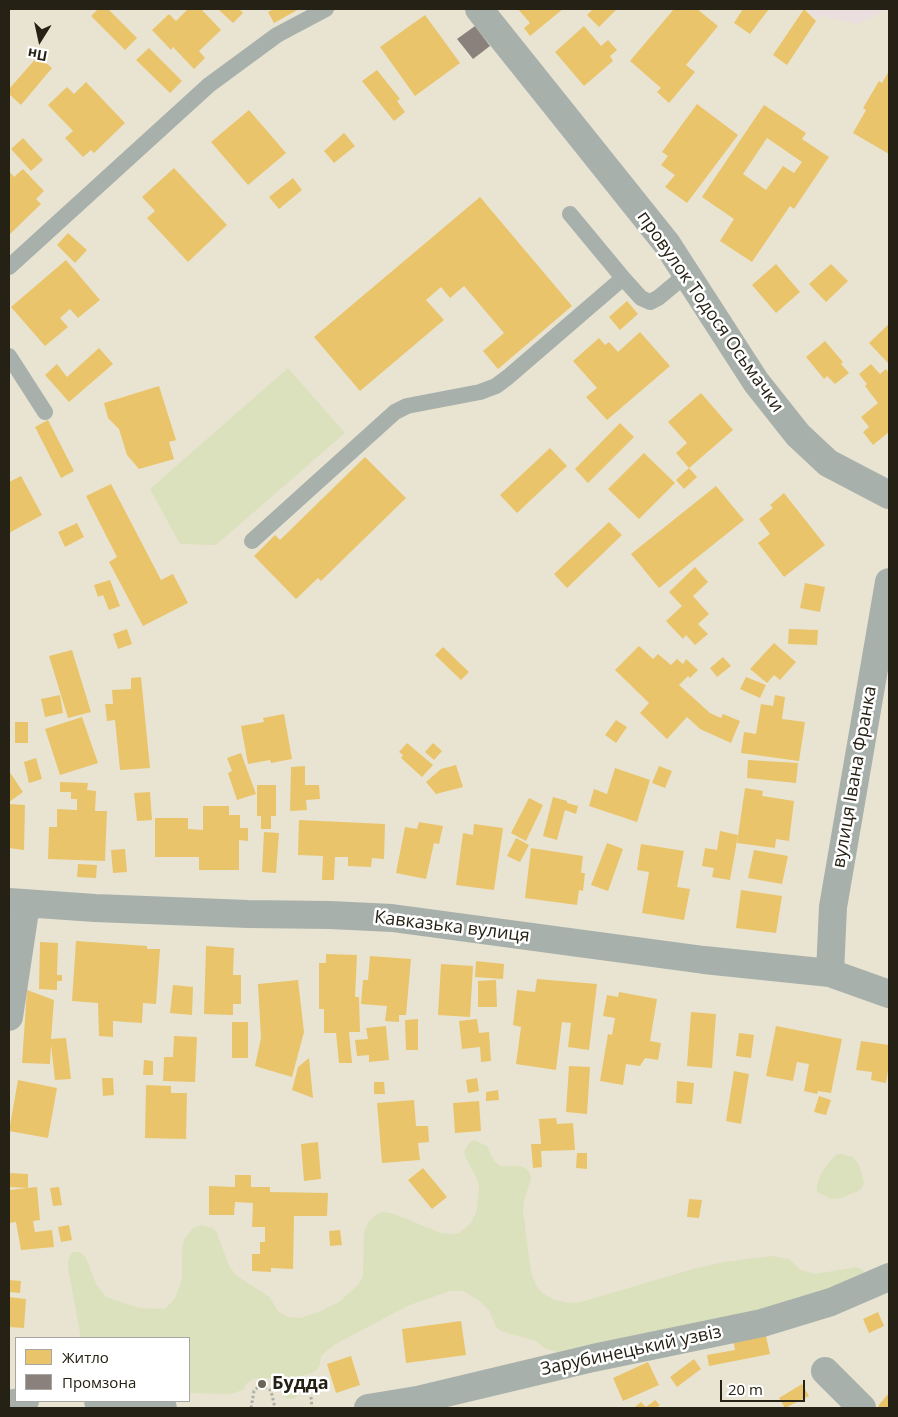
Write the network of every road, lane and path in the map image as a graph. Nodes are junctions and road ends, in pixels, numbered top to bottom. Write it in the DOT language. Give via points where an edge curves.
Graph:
graph roads {
  1 [pos="326,9"];
  2 [pos="479,9"];
  3 [pos="570,214"];
  4 [pos="9,268"];
  5 [pos="687,274"];
  6 [pos="624,278"];
  7 [pos="9,356"];
  8 [pos="45,412"];
  9 [pos="889,495"];
  10 [pos="252,541"];
  11 [pos="889,582"];
  12 [pos="18,903"];
  13 [pos="830,974"];
  14 [pos="889,994"];
  15 [pos="9,1018"];
  16 [pos="889,1278"];
  17 [pos="825,1371"];
  18 [pos="311,1397"];
  19 [pos="107,1402"];
  20 [pos="418,1404"];
  21 [pos="163,1408"];
  22 [pos="251,1408"];
  23 [pos="275,1408"];
  24 [pos="312,1408"];
  25 [pos="368,1408"];
  26 [pos="862,1408"];
  1 -- 4 [label="lane" via="277,36 209,85"];
  2 -- 5 [label="street, провулок Тодося Осьмачки" via="667,244"];
  3 -- 6 [label="lane"];
  5 -- 6 [label="lane" via="650,302 641,298"];
  5 -- 9 [label="street, провулок Тодося Осьмачки" via="751,375 798,435 828,463"];
  6 -- 10 [label="lane" via="496,386 407,406 395,412"];
  7 -- 8 [label="lane"];
  11 -- 13 [label="street, вулиця Івана Франка" via="833,907"];
  12 -- 13 [label="street, Кавказька вулиця" via="392,918"];
  12 -- 15 [label="street"];
  13 -- 14 [label="street, Кавказька вулиця"];
  16 -- 20 [label="street, Зарубинецький узвіз" via="831,1302 762,1323 593,1358"];
  17 -- 26 [label="street"];
  18 -- 24 [label="path"];
  19 -- 21 [label="street"];
  20 -- 25 [label="street, Зарубинецький узвіз"];
  22 -- 23 [label="path" via="254,1391 259,1386 271,1391"];
}
